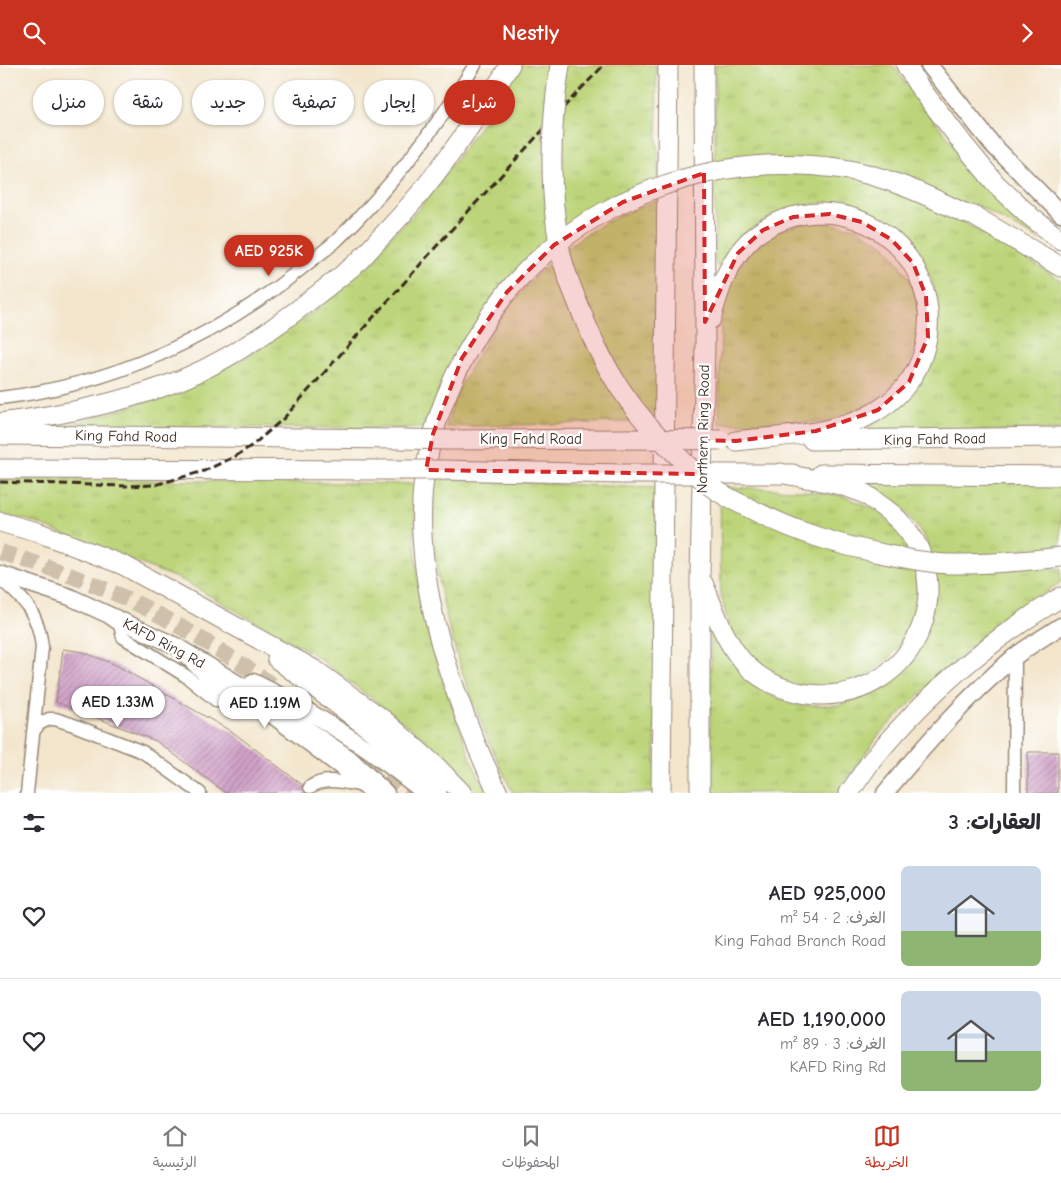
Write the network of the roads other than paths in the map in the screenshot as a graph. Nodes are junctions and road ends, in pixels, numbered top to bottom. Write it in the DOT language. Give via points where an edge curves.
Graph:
graph roads {
  1 [pos="475,65"];
  2 [pos="510,65"];
  3 [pos="560,65"];
  4 [pos="668,65"];
  5 [pos="704,65"];
  6 [pos="906,65"];
  7 [pos="928,65"];
  8 [pos="1061,214"];
  9 [pos="1061,240"];
  10 [pos="1061,267"];
  11 [pos="705,342"];
  12 [pos="0,399"];
  13 [pos="0,423"];
  14 [pos="0,435"];
  15 [pos="1061,437"];
  16 [pos="729,440"];
  17 [pos="0,469"];
  18 [pos="780,473"];
  19 [pos="1061,476"];
  20 [pos="0,522"];
  21 [pos="1061,557"];
  22 [pos="0,574"];
  23 [pos="700,577"];
  24 [pos="0,579"];
  25 [pos="1061,597"];
  26 [pos="94,607"];
  27 [pos="1061,626"];
  28 [pos="260,639"];
  29 [pos="176,646"];
  30 [pos="1015,656"];
  31 [pos="236,699"];
  32 [pos="34,732"];
  33 [pos="359,785"];
  34 [pos="310,787"];
  35 [pos="27,793"];
  36 [pos="200,793"];
  37 [pos="372,793"];
  38 [pos="386,793"];
  39 [pos="425,793"];
  40 [pos="437,793"];
  41 [pos="462,793"];
  42 [pos="498,793"];
  43 [pos="661,793"];
  44 [pos="700,793"];
  45 [pos="849,793"];
  46 [pos="885,793"];
  47 [pos="1014,793"];
  1 -- 12 [label="street" via="419,149 392,181 336,241 280,286 216,328 114,374 73,386"];
  2 -- 13 [label="highway" via="472,126 402,215 359,261 279,324 236,352 184,379 145,393 48,417"];
  3 -- 21 [label="highway, bridge" via="551,151 560,251 587,328 606,366 638,415 670,449 710,486 730,499 812,537 908,559 947,564"];
  4 -- 43 [label="highway"];
  5 -- 11 [label="highway, Northern Ring Road"];
  6 -- 9 [label="highway" via="996,184"];
  7 -- 8 [label="main road" via="992,145"];
  10 -- 42 [label="highway, bridge" via="974,216 916,190 838,168 766,165 695,175 652,189 594,218 554,245 524,272 490,313 462,359 442,407 426,466 422,519 433,611 447,665 475,743"];
  11 -- 16 [label="highway" via="722,283 738,253 763,230 811,213 840,215 862,222 892,239 913,263 926,296 928,337 922,357 909,382 891,401 842,425 816,431"];
  11 -- 23 [label="highway, Northern Ring Road"];
  14 -- 16 [label="highway, King Fahd Road, bridge"];
  15 -- 16 [label="highway, King Fahd Road"];
  17 -- 18 [label="highway, bridge"];
  18 -- 19 [label="highway"];
  18 -- 23 [label="highway" via="865,494 892,513 914,537 923,557 927,604 917,638 907,654 877,680 842,695 810,694 778,687 747,666 734,650"];
  20 -- 28 [label="highway" via="40,533 123,565"];
  22 -- 26 [label="main road, KAFD Ring Rd"];
  23 -- 44 [label="highway, Northern Ring Road"];
  24 -- 32 [label="street" via="29,606 41,633"];
  25 -- 45 [label="highway" via="1000,639 921,706 873,759"];
  26 -- 29 [label="main road, KAFD Ring Rd"];
  26 -- 31 [label="street" via="120,625 122,637 186,676 217,701"];
  27 -- 30 [label="main road"];
  28 -- 40 [label="highway" via="273,656 378,735"];
  28 -- 41 [label="highway" via="316,670 385,721"];
  29 -- 31 [label="street" via="187,660"];
  29 -- 38 [label="main road, KAFD Ring Rd" via="260,697 349,758"];
  29 -- 39 [label="main road" via="289,700 339,729"];
  30 -- 46 [label="main road" via="955,713"];
  30 -- 47 [label="street"];
  31 -- 33 [label="street" via="272,718"];
  32 -- 35 [label="street"];
  32 -- 36 [label="street" via="39,724 49,719 71,724 143,752"];
  33 -- 34 [label="street" via="330,780"];
  33 -- 37 [label="street"];
}
